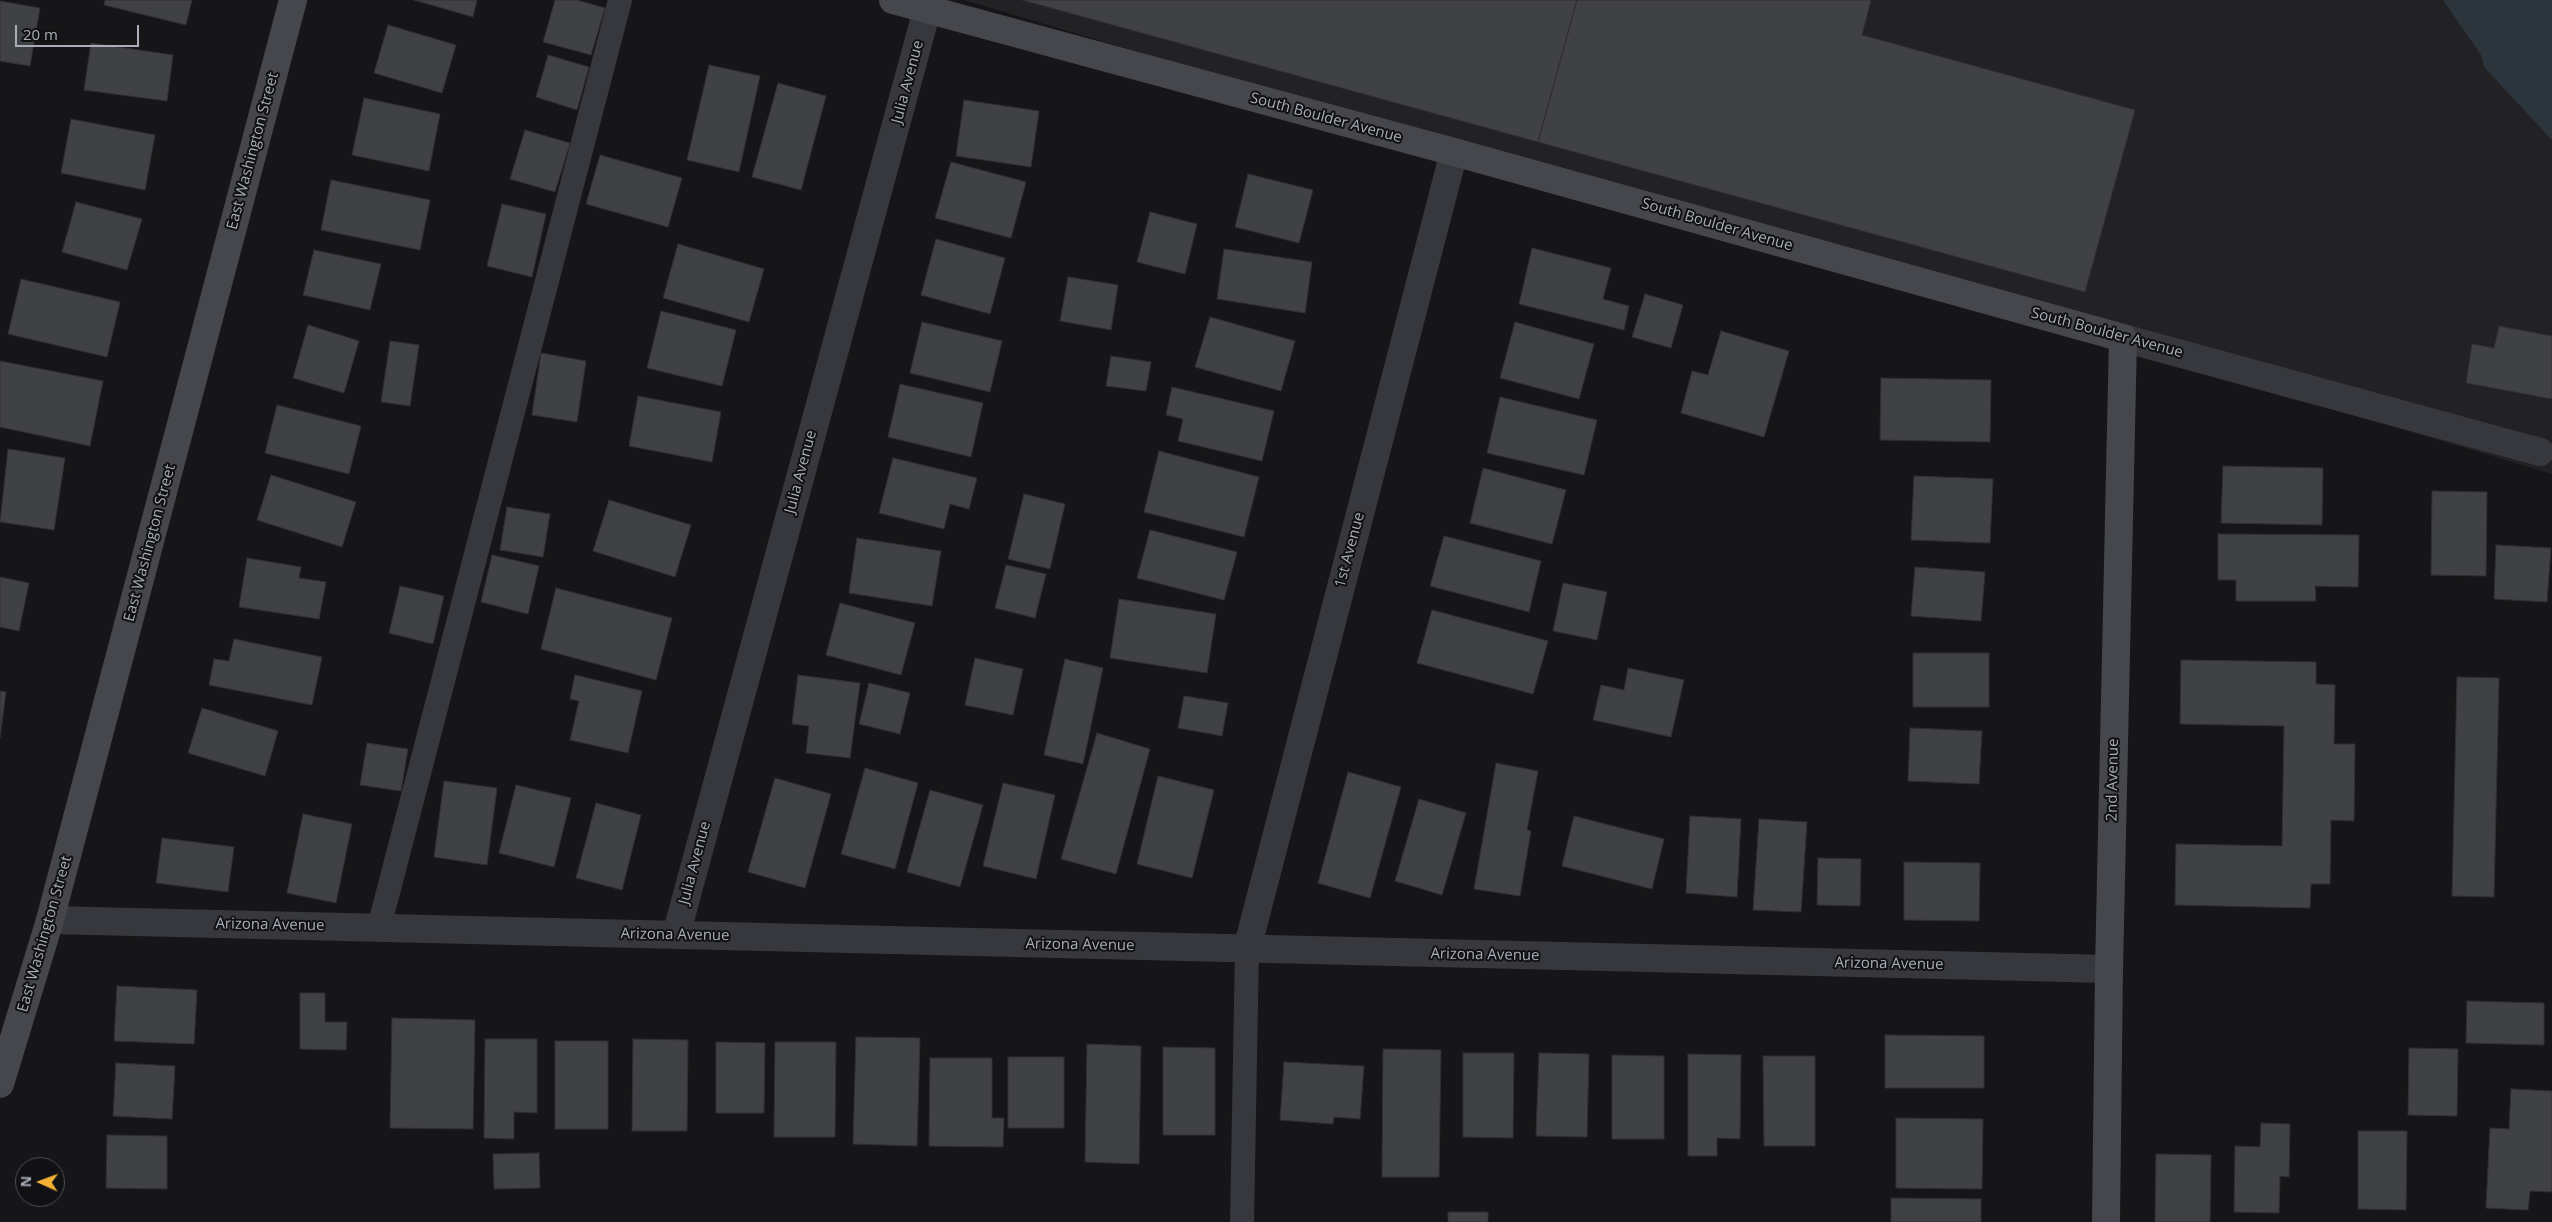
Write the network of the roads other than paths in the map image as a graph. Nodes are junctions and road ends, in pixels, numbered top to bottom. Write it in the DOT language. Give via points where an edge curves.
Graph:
graph roads {
  1 [pos="293,0"];
  2 [pos="620,0"];
  3 [pos="893,0"];
  4 [pos="927,10"];
  5 [pos="1454,152"];
  6 [pos="2123,338"];
  7 [pos="2546,453"];
  8 [pos="50,920"];
  9 [pos="379,927"];
  10 [pos="676,935"];
  11 [pos="1247,949"];
  12 [pos="2109,969"];
  13 [pos="0,1084"];
  14 [pos="1242,1222"];
  15 [pos="2106,1222"];
  1 -- 8 [label="street, East Washington Street"];
  2 -- 9 [label="lane"];
  3 -- 4 [label="street, South Boulder Avenue"];
  4 -- 5 [label="street, South Boulder Avenue"];
  4 -- 10 [label="street, Julia Avenue"];
  5 -- 6 [label="street, South Boulder Avenue"];
  5 -- 11 [label="street, 1st Avenue"];
  6 -- 7 [label="street, South Boulder Avenue"];
  6 -- 12 [label="street, 2nd Avenue"];
  8 -- 9 [label="street, Arizona Avenue"];
  8 -- 13 [label="street, East Washington Street"];
  9 -- 10 [label="street, Arizona Avenue"];
  10 -- 11 [label="street, Arizona Avenue"];
  11 -- 12 [label="street, Arizona Avenue"];
  11 -- 14 [label="lane"];
  12 -- 15 [label="street, 2nd Avenue"];
}
